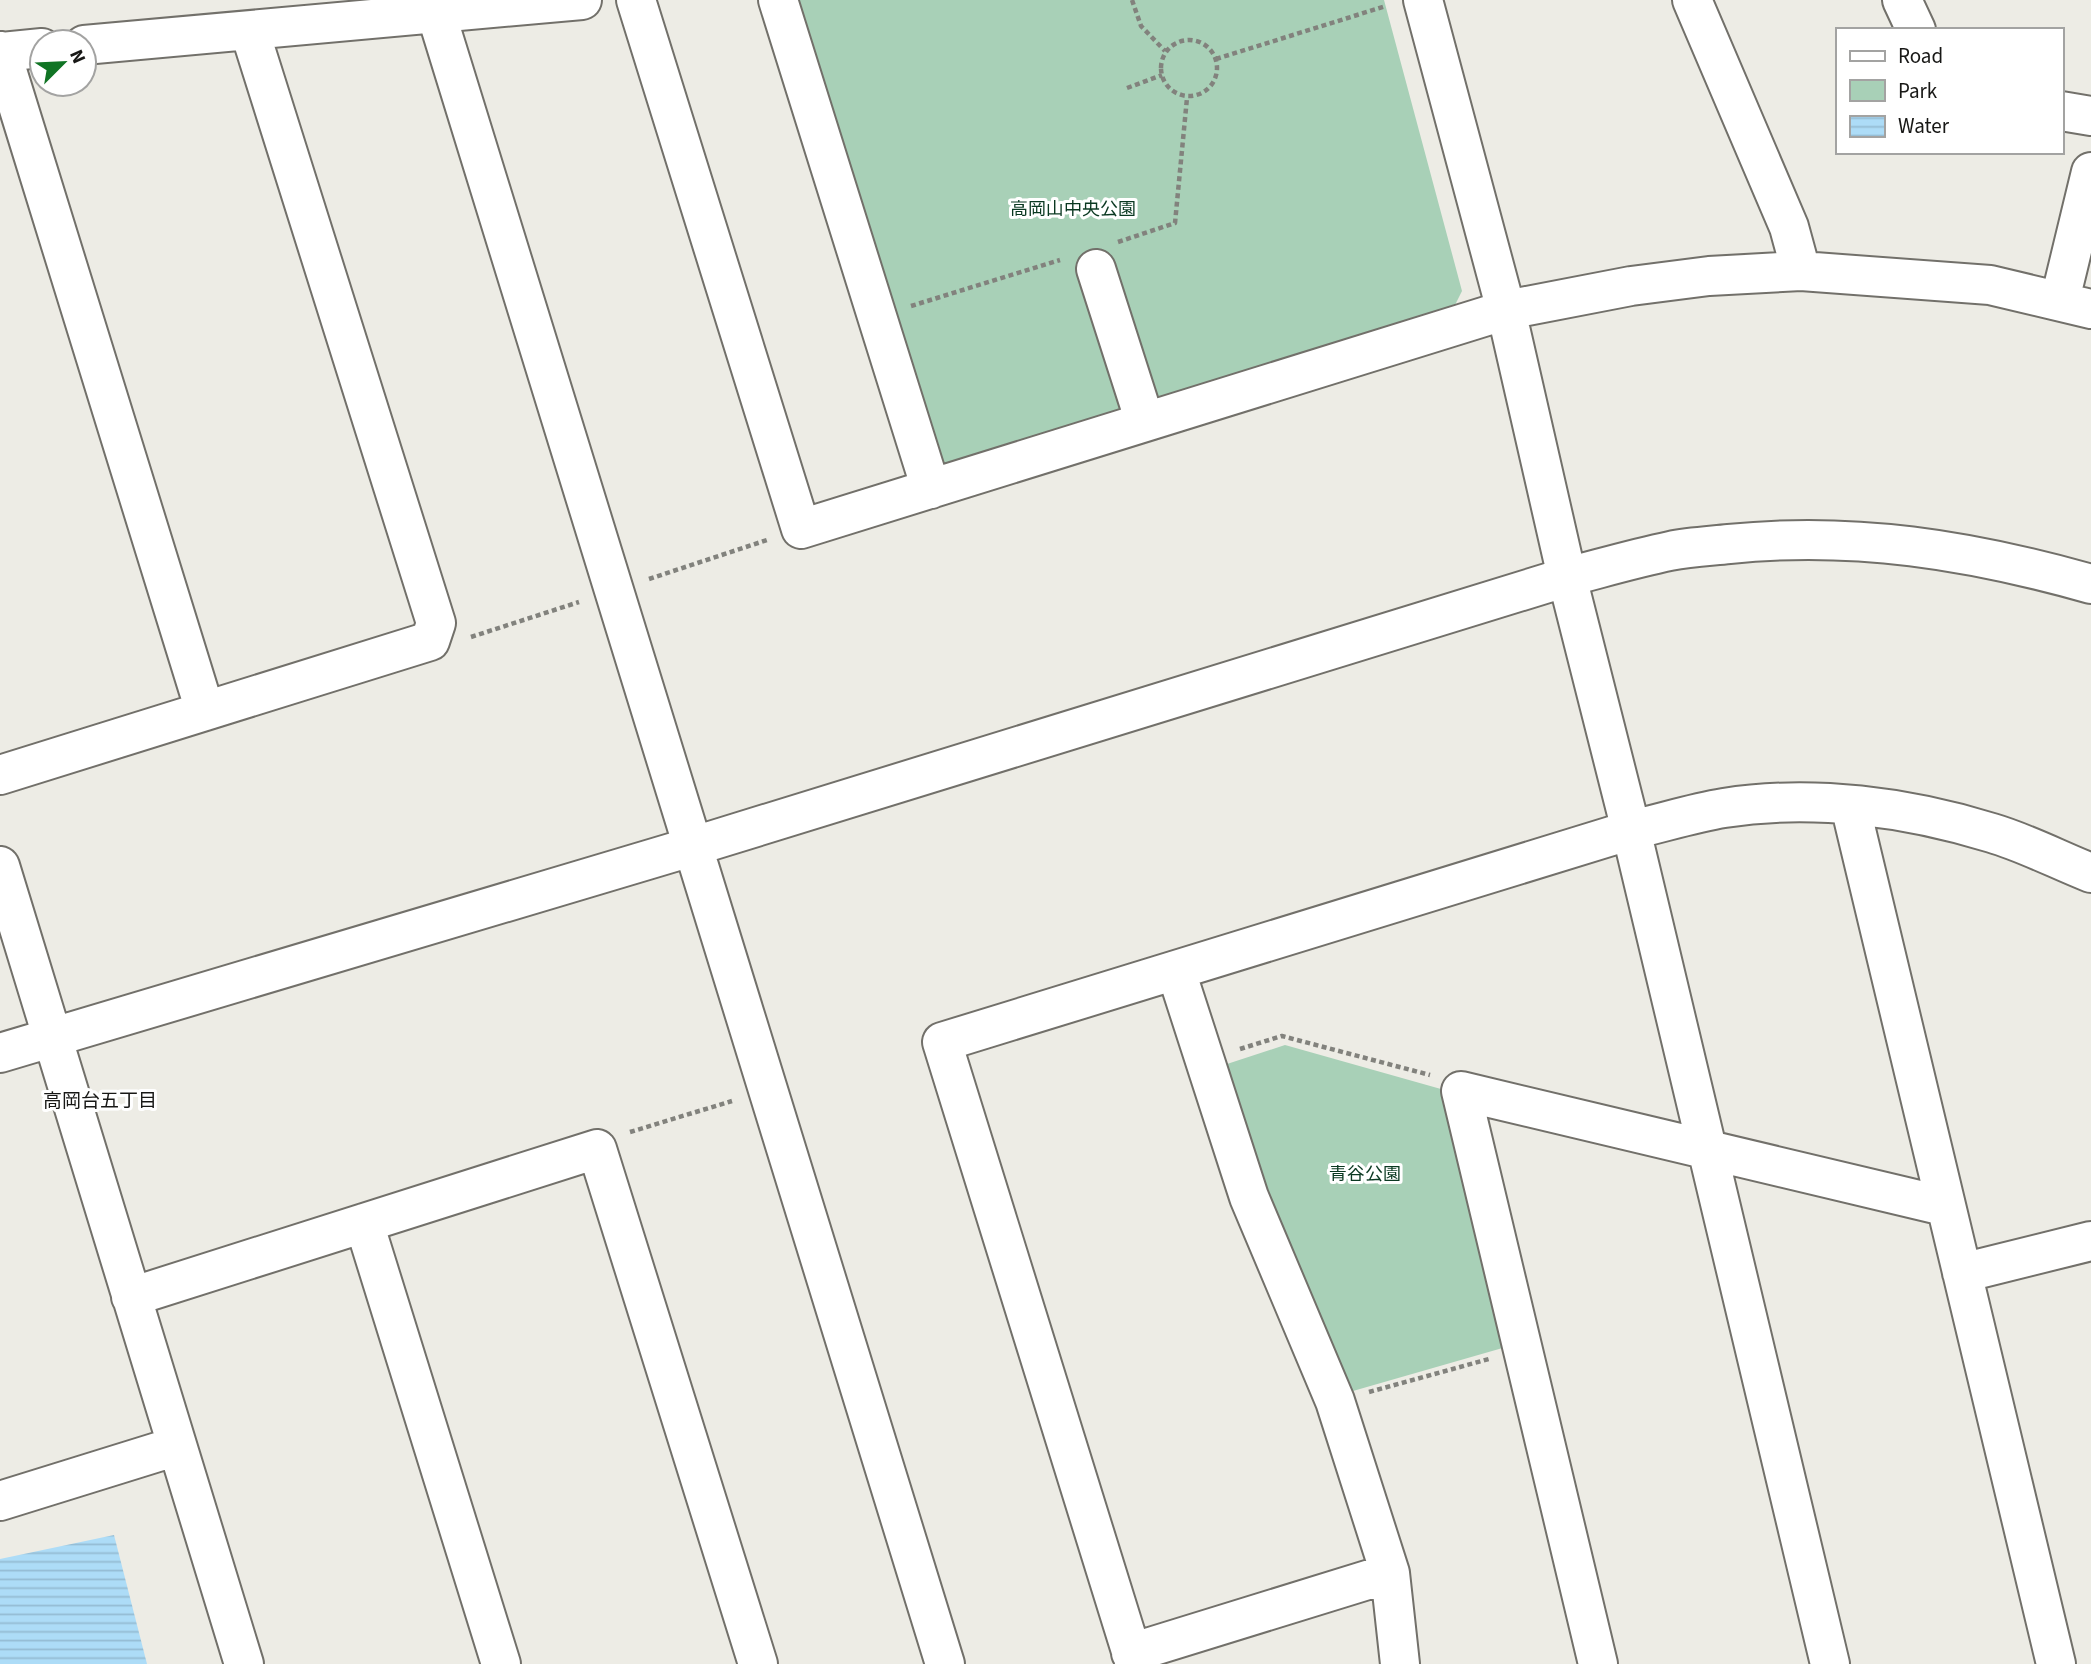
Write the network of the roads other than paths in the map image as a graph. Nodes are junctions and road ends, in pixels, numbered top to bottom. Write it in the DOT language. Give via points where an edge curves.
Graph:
graph roads {
  1 [pos="582,0"];
  2 [pos="636,0"];
  3 [pos="778,0"];
  4 [pos="1423,0"];
  5 [pos="1692,0"];
  6 [pos="1902,0"];
  7 [pos="434,7"];
  8 [pos="1915,28"];
  9 [pos="250,32"];
  10 [pos="98,44"];
  11 [pos="28,49"];
  12 [pos="0,52"];
  13 [pos="2063,111"];
  14 [pos="2091,117"];
  15 [pos="2091,173"];
  16 [pos="1096,269"];
  17 [pos="1801,271"];
  18 [pos="2076,305"];
  19 [pos="1506,310"];
  20 [pos="1145,422"];
  21 [pos="931,489"];
  22 [pos="1567,577"];
  23 [pos="2091,584"];
  24 [pos="205,711"];
  25 [pos="0,775"];
  26 [pos="1850,805"];
  27 [pos="1631,830"];
  28 [pos="691,847"];
  29 [pos="0,866"];
  30 [pos="2091,873"];
  31 [pos="1176,971"];
  32 [pos="53,1036"];
  33 [pos="0,1053"];
  34 [pos="1709,1152"];
  35 [pos="1944,1206"];
  36 [pos="364,1223"];
  37 [pos="2091,1241"];
  38 [pos="1962,1273"];
  39 [pos="131,1297"];
  40 [pos="177,1446"];
  41 [pos="0,1501"];
  42 [pos="1390,1573"];
  43 [pos="1133,1659"];
  44 [pos="244,1664"];
  45 [pos="501,1664"];
  46 [pos="758,1664"];
  47 [pos="945,1664"];
  48 [pos="1400,1664"];
  49 [pos="1598,1664"];
  50 [pos="1830,1664"];
  51 [pos="2056,1664"];
  1 -- 7 [label="street"];
  2 -- 21 [label="street" via="801,529"];
  3 -- 21 [label="street"];
  4 -- 19 [label="street"];
  5 -- 17 [label="street" via="1788,227"];
  6 -- 8 [label="street"];
  7 -- 9 [label="street"];
  7 -- 28 [label="street"];
  9 -- 10 [label="street"];
  9 -- 24 [label="street" via="436,623 430,641"];
  11 -- 12 [label="street"];
  12 -- 24 [label="street"];
  13 -- 14 [label="street"];
  15 -- 18 [label="street"];
  16 -- 20 [label="street"];
  17 -- 18 [label="street" via="1990,285"];
  17 -- 19 [label="street" via="1631,286"];
  19 -- 20 [label="street"];
  19 -- 22 [label="street"];
  20 -- 21 [label="street"];
  22 -- 23 [label="street" via="1673,550 1857,540 1944,549"];
  22 -- 27 [label="street"];
  22 -- 28 [label="street"];
  24 -- 25 [label="street"];
  26 -- 27 [label="street" via="1783,803 1724,808"];
  26 -- 30 [label="street" via="1925,814 1995,833"];
  26 -- 35 [label="street"];
  27 -- 31 [label="street"];
  27 -- 34 [label="street"];
  28 -- 32 [label="street"];
  28 -- 47 [label="street"];
  29 -- 32 [label="street"];
  31 -- 42 [label="street" via="1249,1197 1335,1401"];
  31 -- 43 [label="street" via="942,1042"];
  32 -- 33 [label="street"];
  32 -- 39 [label="street"];
  34 -- 35 [label="street"];
  34 -- 49 [label="street" via="1461,1091"];
  34 -- 50 [label="street"];
  35 -- 38 [label="street"];
  36 -- 39 [label="street"];
  36 -- 45 [label="street"];
  36 -- 46 [label="street" via="597,1149"];
  37 -- 38 [label="street"];
  38 -- 51 [label="street"];
  39 -- 40 [label="street"];
  40 -- 41 [label="street"];
  40 -- 44 [label="street"];
  42 -- 43 [label="street"];
  42 -- 48 [label="street"];
}
